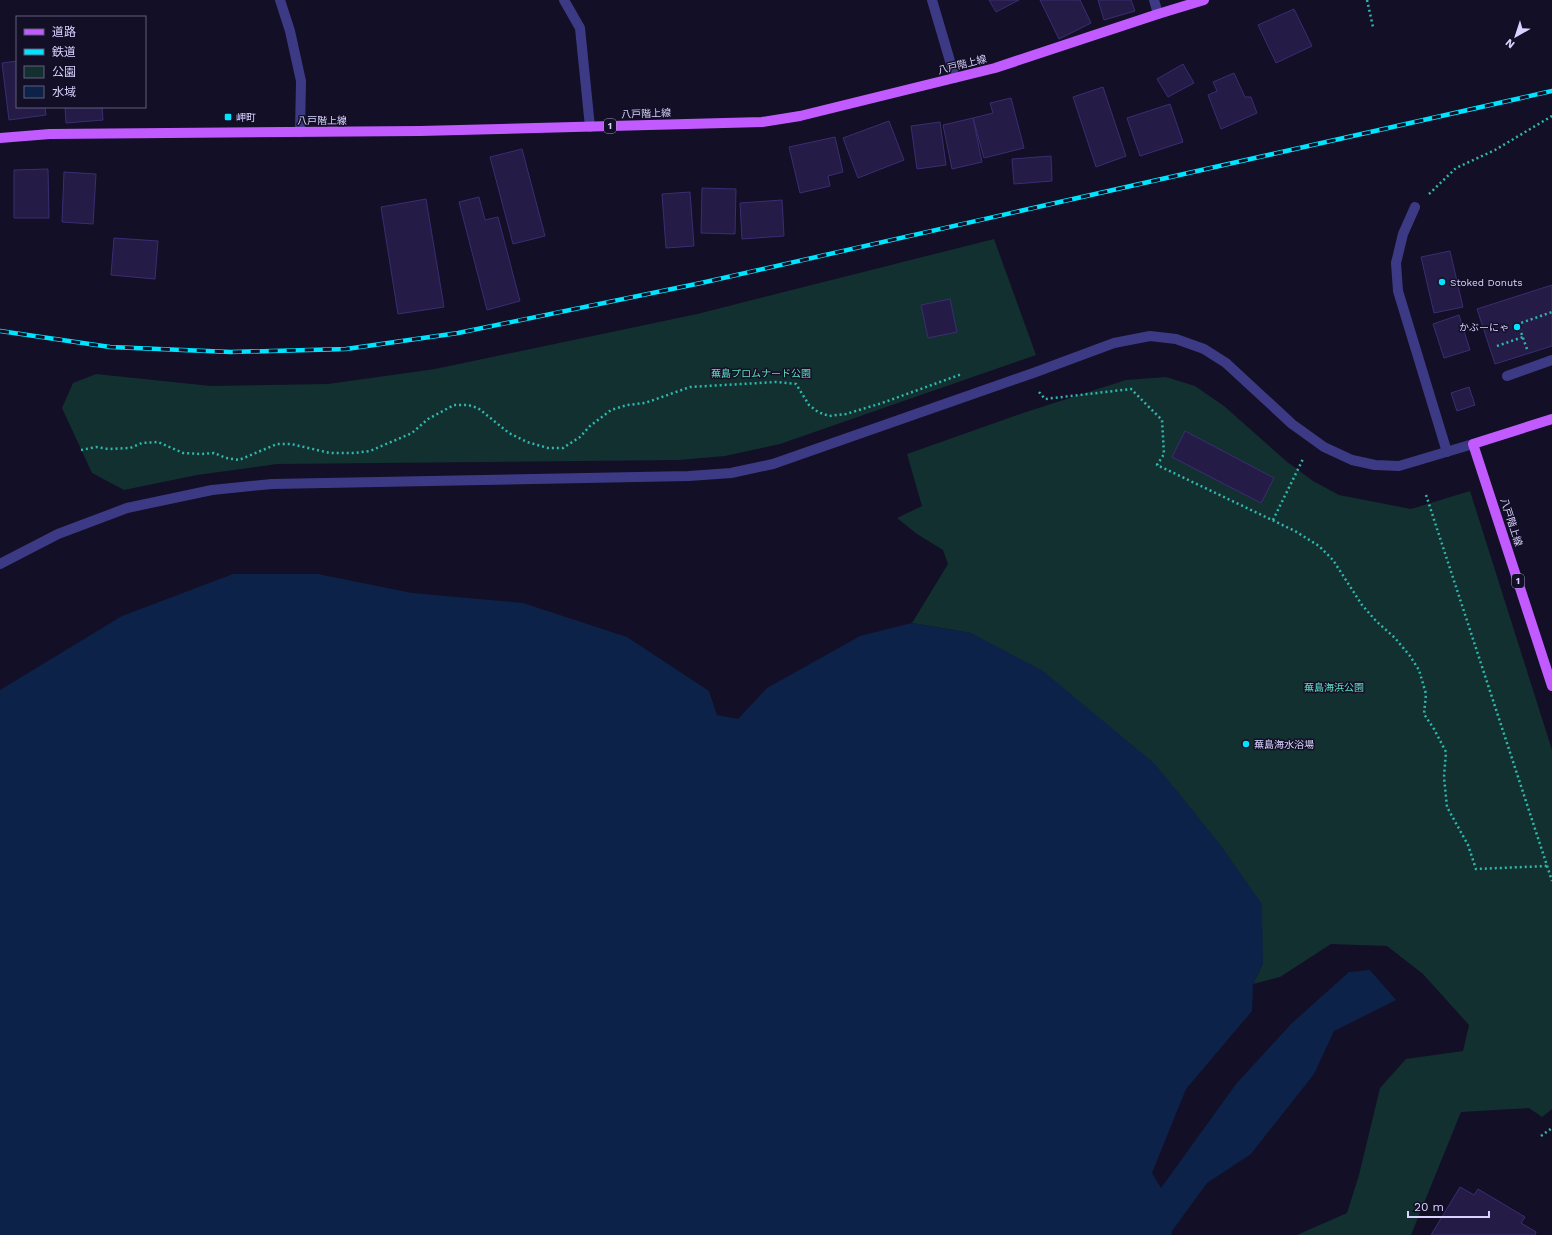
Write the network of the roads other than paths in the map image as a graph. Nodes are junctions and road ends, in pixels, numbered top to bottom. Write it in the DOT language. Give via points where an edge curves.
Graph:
graph roads {
  1 [pos="280,0"];
  2 [pos="564,0"];
  3 [pos="932,0"];
  4 [pos="1154,0"];
  5 [pos="1204,0"];
  6 [pos="1158,14"];
  7 [pos="956,78"];
  8 [pos="590,127"];
  9 [pos="300,132"];
  10 [pos="0,138"];
  11 [pos="1415,207"];
  12 [pos="1552,360"];
  13 [pos="1507,376"];
  14 [pos="1552,419"];
  15 [pos="1474,444"];
  16 [pos="1447,452"];
  17 [pos="0,564"];
  18 [pos="1552,686"];
  1 -- 9 [label="street" via="301,81"];
  2 -- 8 [label="street" via="580,28"];
  3 -- 7 [label="street"];
  4 -- 6 [label="street"];
  5 -- 6 [label="main road, 八戸階上線 / 1"];
  6 -- 7 [label="main road, 八戸階上線 / 1"];
  7 -- 8 [label="main road, 八戸階上線 / 1" via="800,116 762,122"];
  8 -- 9 [label="main road, 八戸階上線 / 1"];
  9 -- 10 [label="main road, 八戸階上線 / 1" via="50,134"];
  11 -- 16 [label="street" via="1403,234 1396,263 1398,291"];
  12 -- 13 [label="street"];
  14 -- 15 [label="main road"];
  15 -- 16 [label="street"];
  15 -- 18 [label="main road, 八戸階上線 / 1"];
  16 -- 17 [label="street" via="1399,466 1375,465 1352,460 1324,447 1292,424 1226,363 1204,349 1176,339 1150,336 1114,342 773,464 731,473 626,478 272,484 212,490 127,508 58,534"];
}
